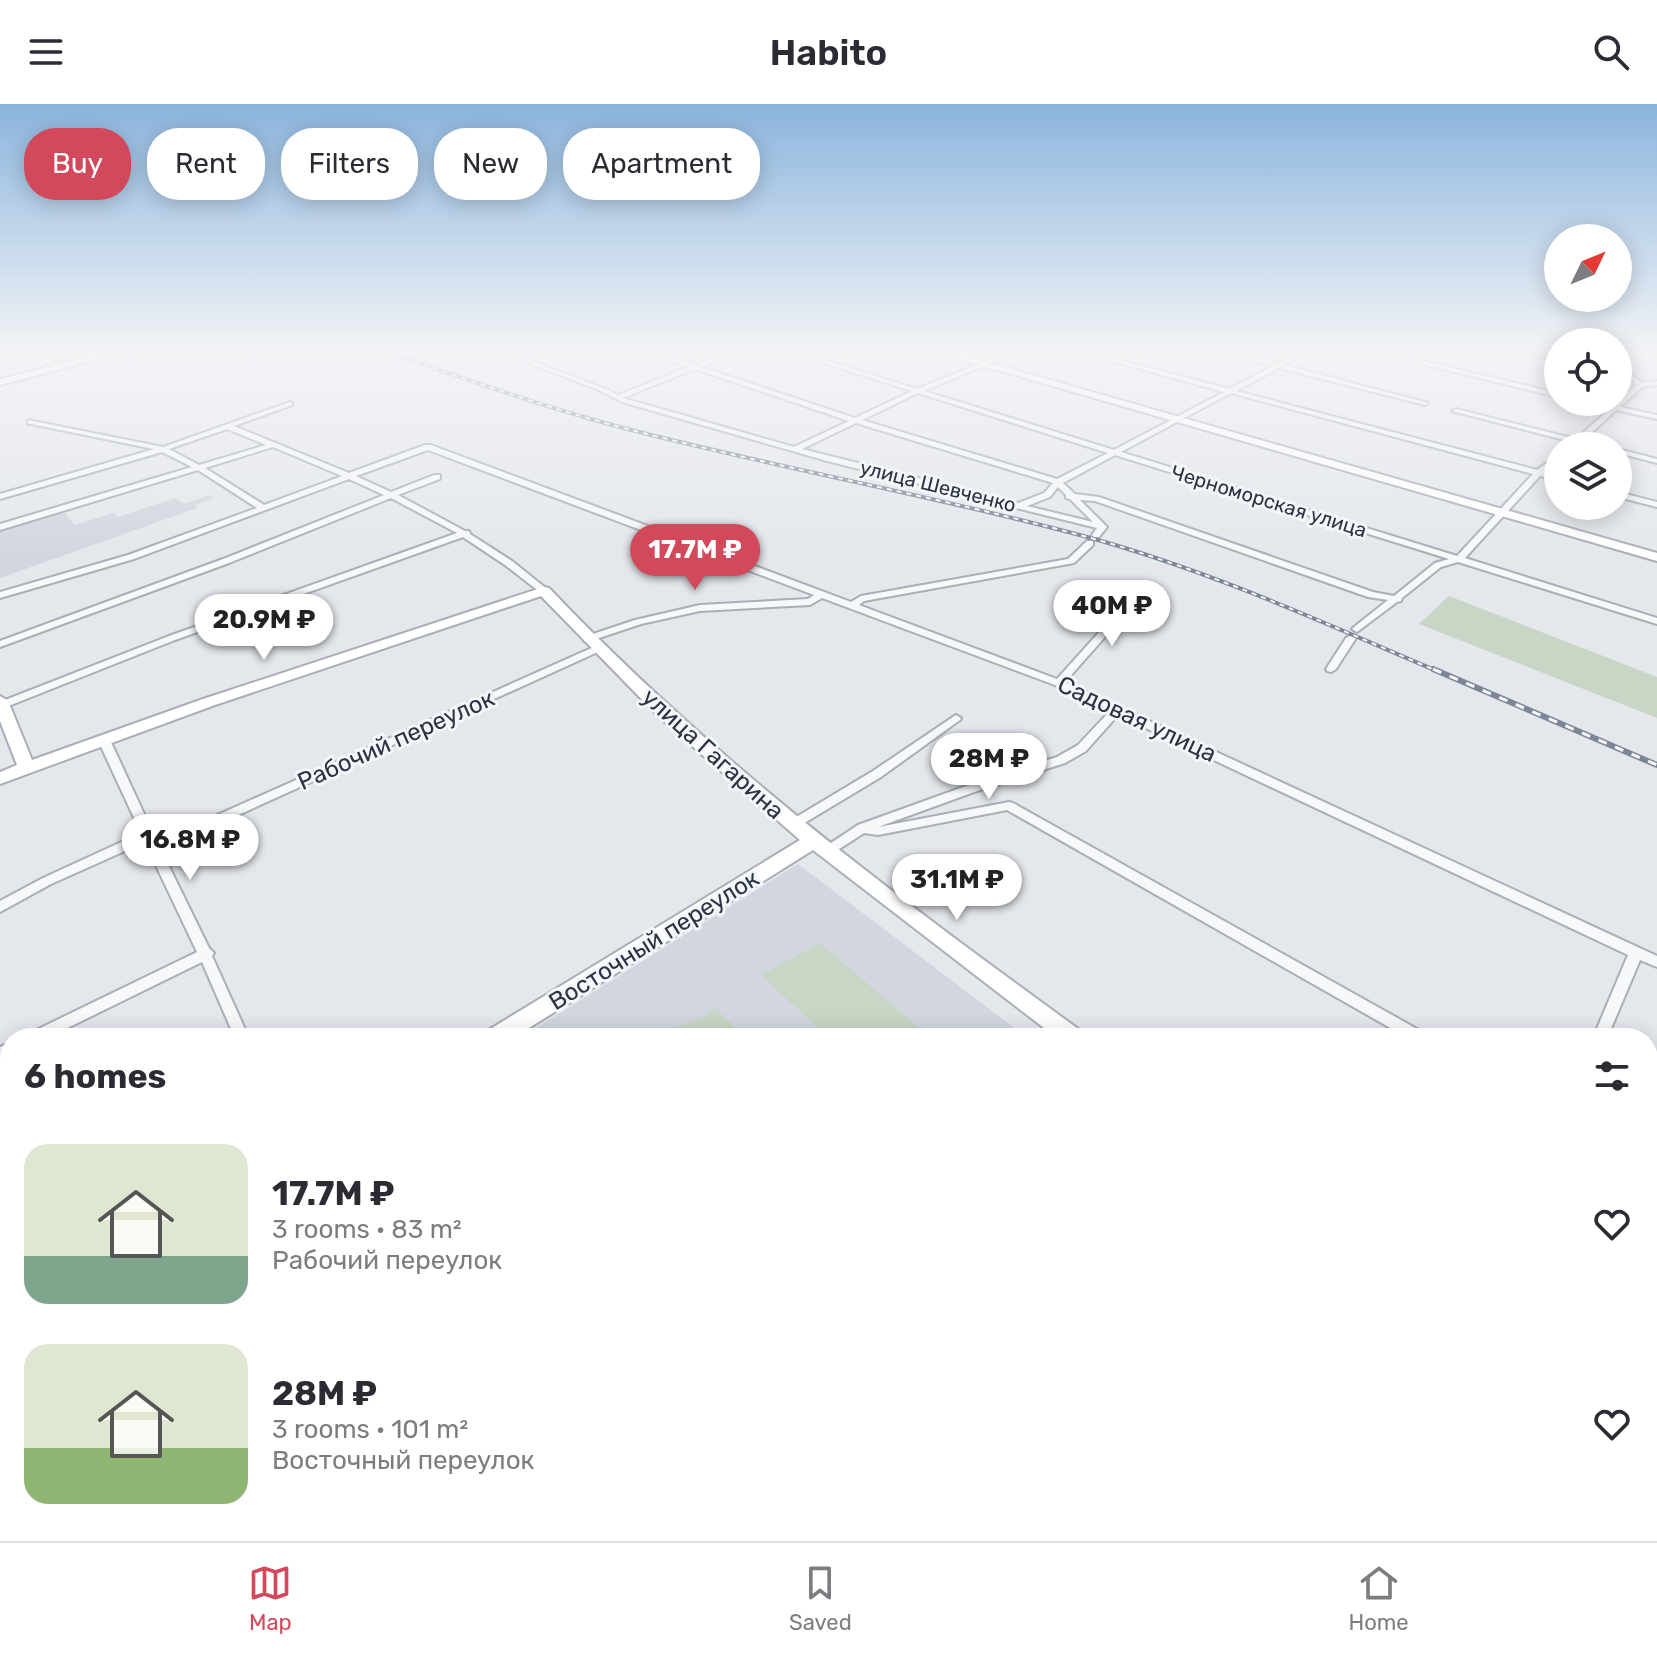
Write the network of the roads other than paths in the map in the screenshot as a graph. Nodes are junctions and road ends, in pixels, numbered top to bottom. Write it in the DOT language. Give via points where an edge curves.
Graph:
graph roads {
  1 [pos="253,418"];
  2 [pos="683,418"];
  3 [pos="848,418"];
  4 [pos="858,418"];
  5 [pos="1004,418"];
  6 [pos="1168,418"];
  7 [pos="1183,418"];
  8 [pos="1328,418"];
  9 [pos="1481,418"];
  10 [pos="1603,418"];
  11 [pos="854,420"];
  12 [pos="1178,421"];
  13 [pos="31,422"];
  14 [pos="229,427"];
  15 [pos="1588,432"];
  16 [pos="1544,435"];
  17 [pos="273,445"];
  18 [pos="163,449"];
  19 [pos="795,449"];
  20 [pos="1116,453"];
  21 [pos="1632,455"];
  22 [pos="1657,461"];
  23 [pos="200,468"];
  24 [pos="1544,468"];
  25 [pos="1538,473"];
  26 [pos="1544,474"];
  27 [pos="352,475"];
  28 [pos="437,477"];
  29 [pos="1058,482"];
  30 [pos="395,496"];
  31 [pos="1069,496"];
  32 [pos="0,497"];
  33 [pos="1632,498"];
  34 [pos="1657,505"];
  35 [pos="1019,506"];
  36 [pos="263,508"];
  37 [pos="1502,513"];
  38 [pos="0,527"];
  39 [pos="466,533"];
  40 [pos="1097,535"];
  41 [pos="1657,557"];
  42 [pos="1459,559"];
  43 [pos="544,591"];
  44 [pos="1140,592"];
  45 [pos="0,595"];
  46 [pos="820,595"];
  47 [pos="1371,595"];
  48 [pos="1398,599"];
  49 [pos="851,606"];
  50 [pos="1379,614"];
  51 [pos="1657,621"];
  52 [pos="0,644"];
  53 [pos="592,644"];
  54 [pos="1331,669"];
  55 [pos="1059,683"];
  56 [pos="1,703"];
  57 [pos="1117,709"];
  58 [pos="956,718"];
  59 [pos="104,740"];
  60 [pos="27,768"];
  61 [pos="0,778"];
  62 [pos="792,825"];
  63 [pos="862,828"];
  64 [pos="149,842"];
  65 [pos="820,846"];
  66 [pos="0,907"];
  67 [pos="1636,952"];
  68 [pos="207,953"];
  69 [pos="1657,962"];
  70 [pos="53,1028"];
  71 [pos="238,1028"];
  72 [pos="512,1028"];
  73 [pos="1055,1028"];
  74 [pos="1403,1028"];
  75 [pos="1604,1028"];
  1 -- 14 [label="street"];
  2 -- 19 [label="street, улица Шевченко"];
  3 -- 11 [label="street"];
  4 -- 11 [label="street"];
  5 -- 20 [label="street, Черноморская улица"];
  6 -- 12 [label="street"];
  7 -- 12 [label="street"];
  8 -- 25 [label="street"];
  9 -- 16 [label="street"];
  10 -- 15 [label="street"];
  11 -- 19 [label="street"];
  11 -- 29 [label="street"];
  12 -- 20 [label="street"];
  12 -- 37 [label="street"];
  13 -- 18 [label="street"];
  14 -- 17 [label="street, улица Гагарина"];
  14 -- 18 [label="street"];
  17 -- 23 [label="street"];
  17 -- 27 [label="street, улица Гагарина"];
  18 -- 23 [label="street"];
  18 -- 32 [label="street"];
  19 -- 35 [label="street, улица Шевченко"];
  20 -- 29 [label="street"];
  20 -- 42 [label="street, Черноморская улица"];
  21 -- 22 [label="street"];
  23 -- 36 [label="street"];
  23 -- 38 [label="street"];
  24 -- 25 [label="street"];
  25 -- 26 [label="street"];
  25 -- 37 [label="street"];
  27 -- 30 [label="street, улица Гагарина"];
  27 -- 36 [label="street"];
  27 -- 46 [label="street, Садовая улица" via="428,447"];
  28 -- 30 [label="street"];
  29 -- 31 [label="street"];
  29 -- 35 [label="street" via="1047,495"];
  30 -- 39 [label="street, улица Гагарина"];
  30 -- 52 [label="street"];
  31 -- 40 [label="street"];
  31 -- 47 [label="street" via="1096,499"];
  33 -- 34 [label="street"];
  35 -- 40 [label="street, улица Шевченко"];
  36 -- 45 [label="street" via="131,557"];
  37 -- 41 [label="street"];
  37 -- 42 [label="street"];
  39 -- 43 [label="street, улица Гагарина"];
  39 -- 56 [label="street"];
  40 -- 49 [label="street" via="1071,561 861,599"];
  42 -- 48 [label="street" via="1438,565"];
  42 -- 51 [label="street, Черноморская улица"];
  43 -- 53 [label="street, улица Гагарина"];
  43 -- 59 [label="street"];
  44 -- 55 [label="street"];
  46 -- 49 [label="street, Садовая улица"];
  46 -- 53 [label="street, Рабочий переулок" via="810,602 700,608 638,622"];
  47 -- 48 [label="street"];
  47 -- 50 [label="street"];
  48 -- 50 [label="street"];
  49 -- 55 [label="street, Садовая улица"];
  50 -- 54 [label="street" via="1354,634"];
  53 -- 62 [label="street, улица Гагарина"];
  53 -- 64 [label="street, Рабочий переулок"];
  55 -- 57 [label="street, Садовая улица"];
  56 -- 60 [label="street"];
  57 -- 63 [label="street, Восточный переулок" via="1082,748 1061,760"];
  57 -- 67 [label="street, Садовая улица"];
  58 -- 62 [label="street"];
  59 -- 60 [label="street"];
  59 -- 64 [label="street"];
  60 -- 61 [label="street"];
  62 -- 65 [label="street, улица Гагарина"];
  63 -- 65 [label="street, Восточный переулок"];
  63 -- 74 [label="street" via="878,831 1009,806"];
  64 -- 66 [label="street, Рабочий переулок" via="47,881"];
  64 -- 68 [label="street"];
  65 -- 72 [label="street, Восточный переулок"];
  65 -- 73 [label="street, улица Гагарина"];
  67 -- 69 [label="street, Садовая улица"];
  67 -- 75 [label="street"];
  68 -- 70 [label="street"];
  68 -- 71 [label="street"];
}
